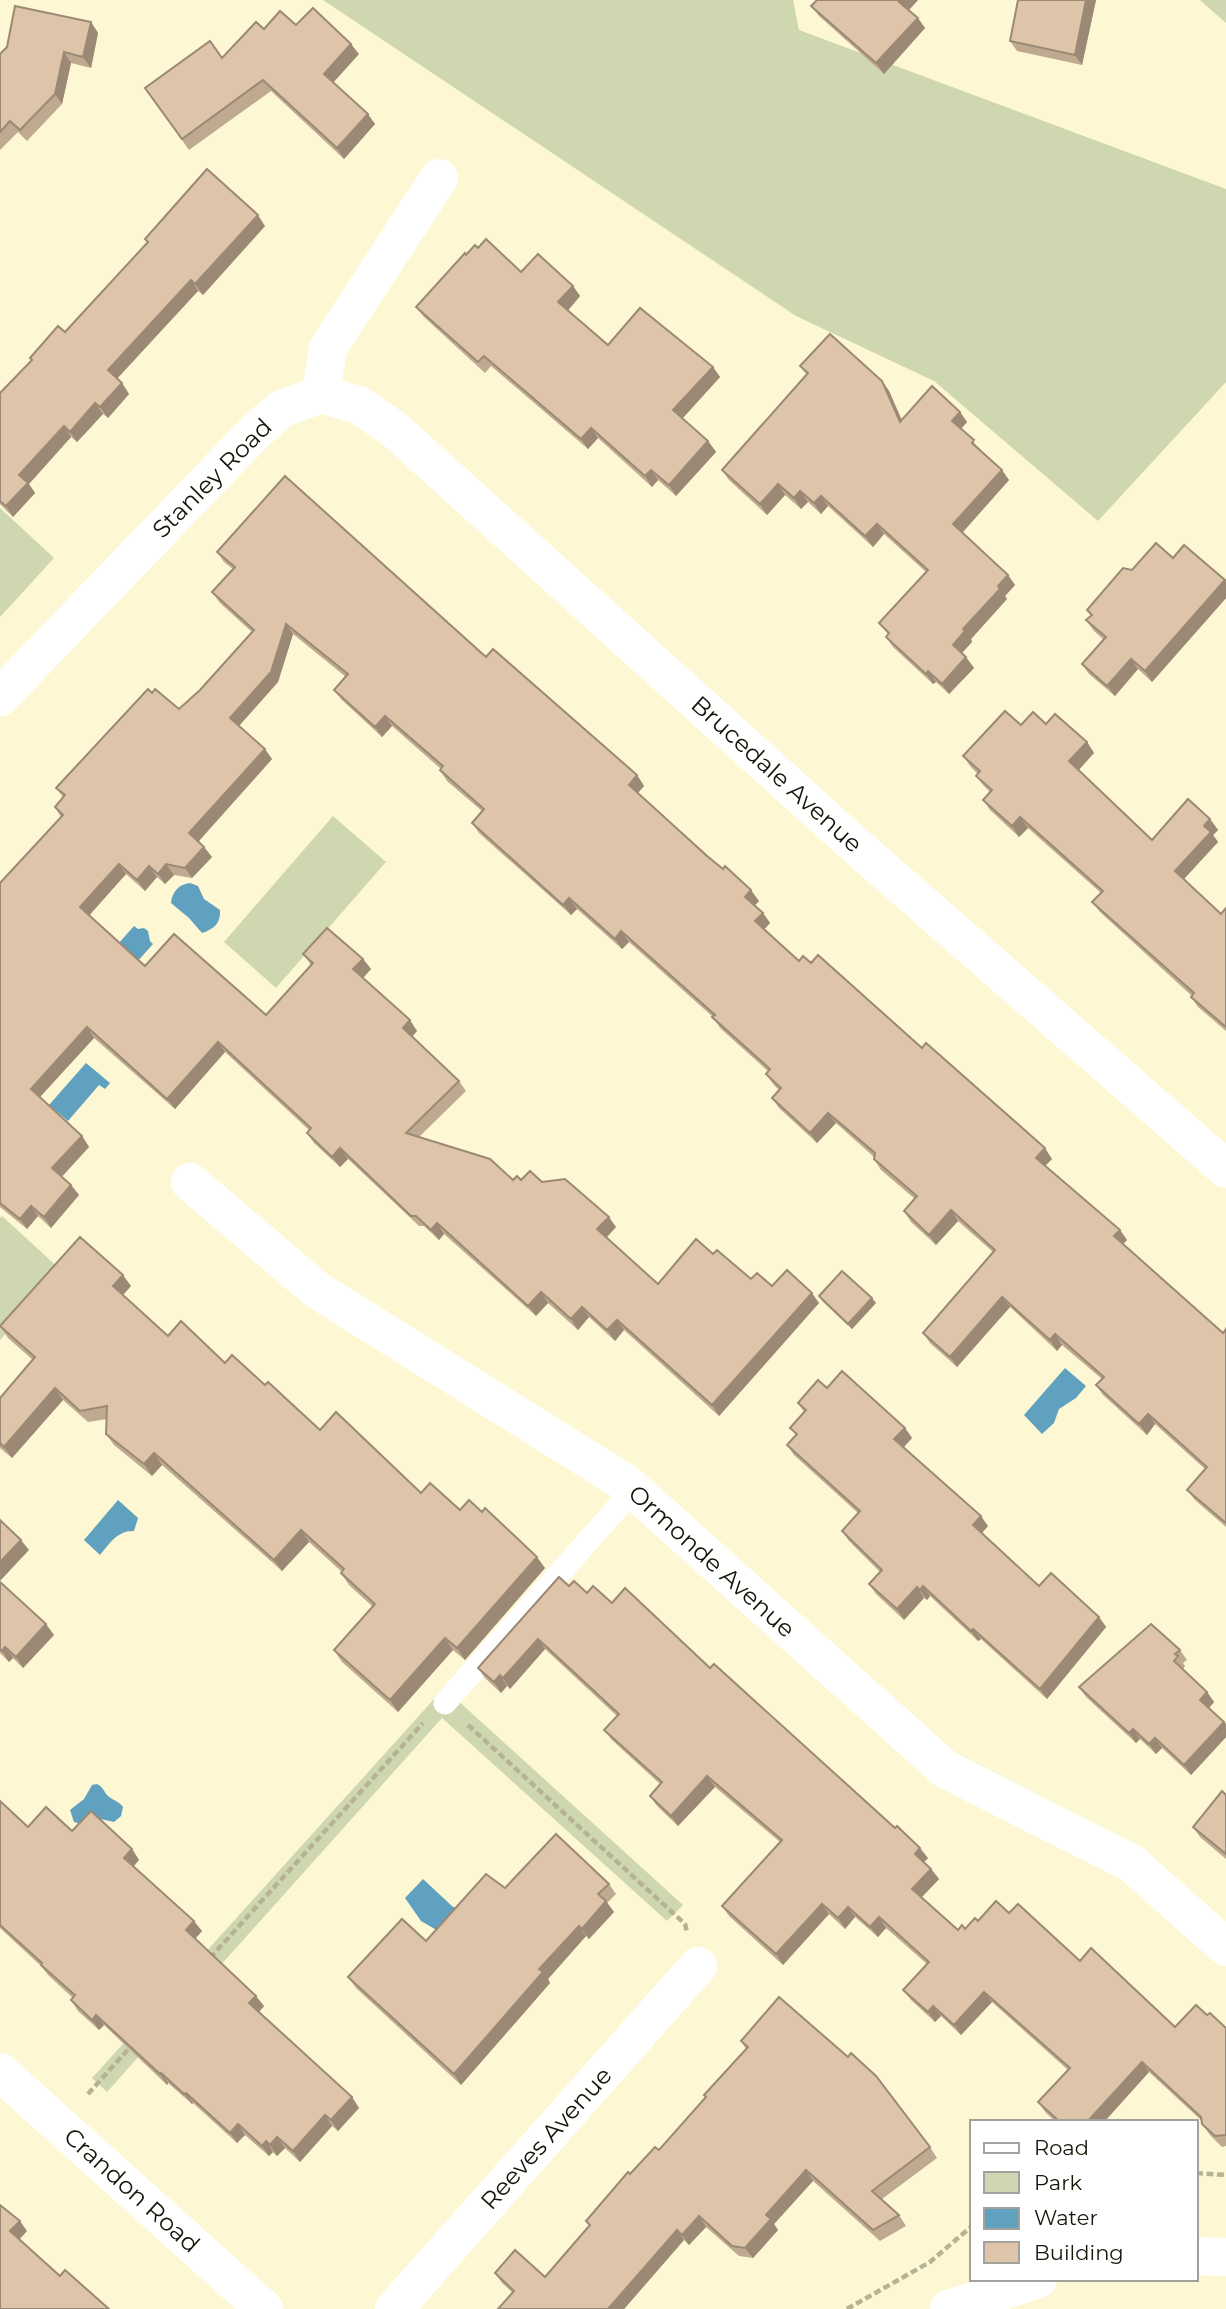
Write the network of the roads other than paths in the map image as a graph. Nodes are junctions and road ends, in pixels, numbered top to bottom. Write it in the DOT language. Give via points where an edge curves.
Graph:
graph roads {
  1 [pos="439,178"];
  2 [pos="321,394"];
  3 [pos="4,686"];
  4 [pos="1226,1169"];
  5 [pos="190,1182"];
  6 [pos="634,1490"];
  7 [pos="445,1703"];
  8 [pos="1226,1947"];
  9 [pos="698,1966"];
  10 [pos="0,2072"];
  11 [pos="1198,2256"];
  12 [pos="1226,2257"];
  13 [pos="1032,2281"];
  14 [pos="264,2309"];
  15 [pos="394,2309"];
  16 [pos="948,2309"];
  1 -- 2 [label="street" via="328,348"];
  2 -- 3 [label="street, Stanley Road" via="281,409 254,433"];
  2 -- 4 [label="street, Brucedale Avenue" via="359,405 395,430 856,846"];
  5 -- 6 [label="street, Ormonde Avenue" via="317,1290"];
  6 -- 7 [label="lane"];
  6 -- 8 [label="street, Ormonde Avenue" via="945,1769 1131,1863"];
  9 -- 15 [label="street, Reeves Avenue"];
  10 -- 14 [label="street, Crandon Road"];
  11 -- 12 [label="street"];
  13 -- 16 [label="street"];
}
